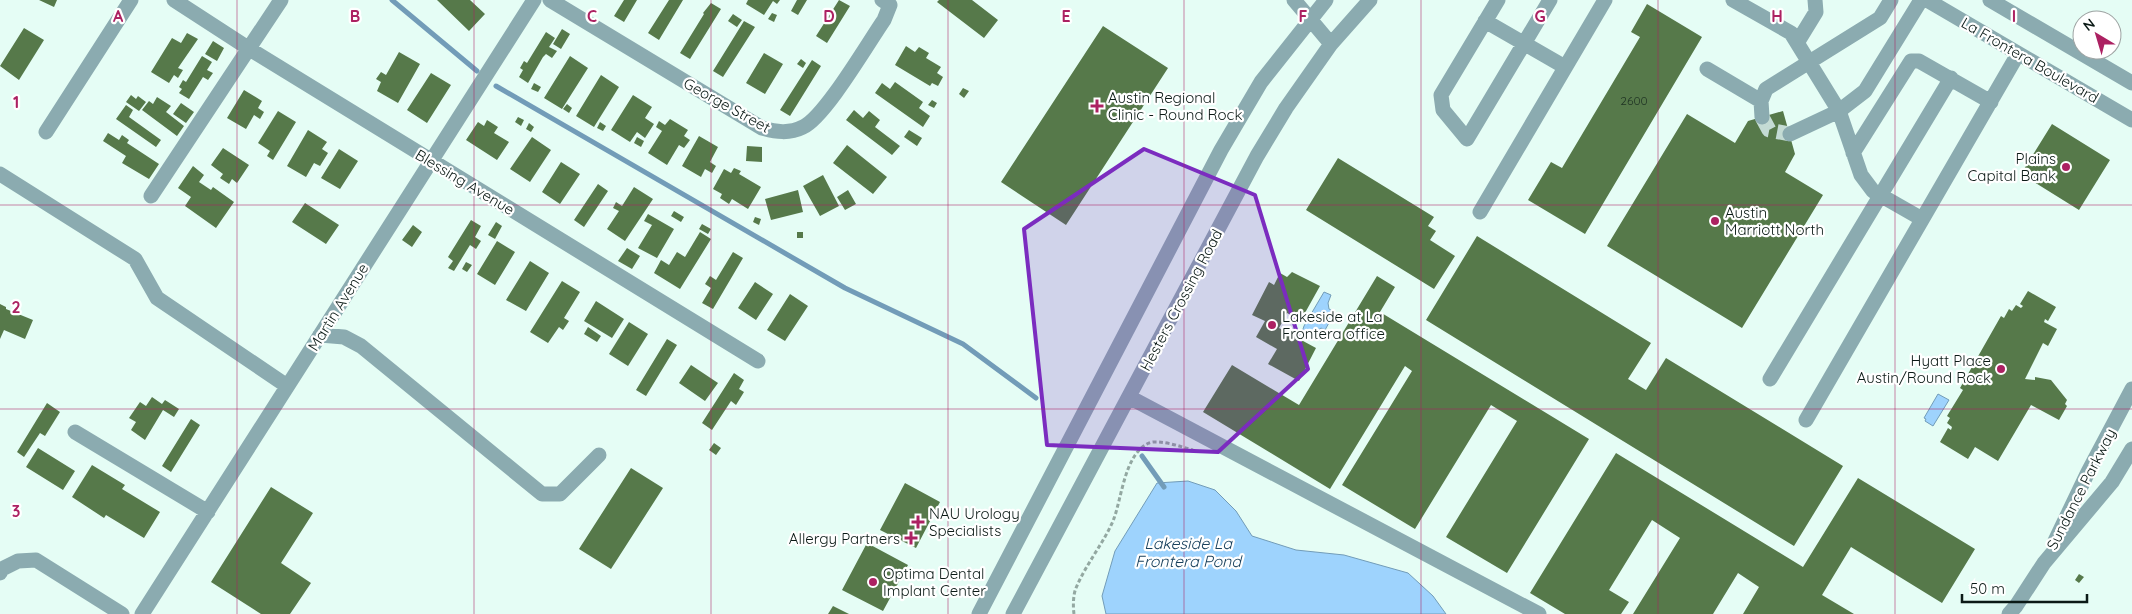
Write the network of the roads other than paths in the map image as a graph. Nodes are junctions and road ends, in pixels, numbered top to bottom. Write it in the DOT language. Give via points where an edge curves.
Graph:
graph roads {
  1 [pos="131,0"];
  2 [pos="174,0"];
  3 [pos="281,0"];
  4 [pos="550,0"];
  5 [pos="1294,0"];
  6 [pos="1326,0"];
  7 [pos="1370,0"];
  8 [pos="1498,0"];
  9 [pos="1550,0"];
  10 [pos="1605,0"];
  11 [pos="1733,0"];
  12 [pos="1815,0"];
  13 [pos="1891,0"];
  14 [pos="1921,0"];
  15 [pos="1927,0"];
  16 [pos="1990,0"];
  17 [pos="886,2"];
  18 [pos="527,3"];
  19 [pos="1309,20"];
  20 [pos="1485,21"];
  21 [pos="1797,42"];
  22 [pos="1525,43"];
  23 [pos="1332,44"];
  24 [pos="248,48"];
  25 [pos="2018,54"];
  26 [pos="1810,62"];
  27 [pos="1565,67"];
  28 [pos="1707,69"];
  29 [pos="2129,76"];
  30 [pos="1951,78"];
  31 [pos="1761,101"];
  32 [pos="1991,102"];
  33 [pos="1839,111"];
  34 [pos="1762,117"];
  35 [pos="2132,120"];
  36 [pos="46,132"];
  37 [pos="1790,134"];
  38 [pos="1853,153"];
  39 [pos="430,160"];
  40 [pos="0,174"];
  41 [pos="152,196"];
  42 [pos="1881,196"];
  43 [pos="1480,212"];
  44 [pos="1922,219"];
  45 [pos="320,335"];
  46 [pos="758,361"];
  47 [pos="1770,378"];
  48 [pos="287,386"];
  49 [pos="2132,389"];
  50 [pos="1129,397"];
  51 [pos="1806,420"];
  52 [pos="75,432"];
  53 [pos="2132,449"];
  54 [pos="599,455"];
  55 [pos="208,512"];
  56 [pos="2044,563"];
  57 [pos="0,573"];
  58 [pos="122,614"];
  59 [pos="142,614"];
  60 [pos="980,614"];
  61 [pos="1013,614"];
  62 [pos="1539,614"];
  63 [pos="2009,614"];
  1 -- 36 [label="street"];
  2 -- 24 [label="street, Blessing Avenue"];
  3 -- 24 [label="street"];
  4 -- 17 [label="street, George Street" via="762,128 775,132 803,128 819,115 884,20"];
  5 -- 19 [label="street"];
  6 -- 19 [label="street"];
  7 -- 23 [label="street, Hesters Crossing Road"];
  8 -- 20 [label="street"];
  9 -- 22 [label="street"];
  10 -- 27 [label="street"];
  11 -- 21 [label="street" via="1791,33"];
  12 -- 21 [label="street" via="1816,12"];
  13 -- 26 [label="street" via="1880,18"];
  14 -- 33 [label="street" via="1865,91"];
  15 -- 25 [label="street, La Frontera Boulevard"];
  16 -- 29 [label="street, La Frontera Boulevard"];
  18 -- 39 [label="street, Martin Avenue"];
  19 -- 23 [label="street"];
  19 -- 60 [label="street" via="1261,82 1221,150"];
  20 -- 22 [label="street"];
  20 -- 22 [label="street" via="1441,95 1443,110 1467,140"];
  21 -- 26 [label="street"];
  22 -- 27 [label="street"];
  23 -- 50 [label="street, Hesters Crossing Road" via="1286,108 1257,156"];
  24 -- 39 [label="street, Blessing Avenue"];
  24 -- 41 [label="street"];
  25 -- 32 [label="street"];
  25 -- 35 [label="street, La Frontera Boulevard"];
  26 -- 31 [label="street" via="1766,89"];
  26 -- 33 [label="street"];
  27 -- 43 [label="street"];
  28 -- 31 [label="street"];
  30 -- 32 [label="street"];
  30 -- 38 [label="street" via="1919,61 1911,61"];
  30 -- 42 [label="street"];
  31 -- 34 [label="street"];
  32 -- 44 [label="street"];
  33 -- 37 [label="street"];
  33 -- 38 [label="street"];
  38 -- 42 [label="street" via="1861,175"];
  39 -- 45 [label="street, Martin Avenue"];
  39 -- 46 [label="street, Blessing Avenue"];
  40 -- 48 [label="street" via="135,259 157,298"];
  42 -- 44 [label="street"];
  42 -- 47 [label="street"];
  44 -- 51 [label="street"];
  45 -- 48 [label="street, Martin Avenue"];
  45 -- 54 [label="street" via="344,337 361,346 542,494 560,494"];
  48 -- 55 [label="street, Martin Avenue"];
  49 -- 56 [label="street, Sundance Parkway"];
  50 -- 61 [label="street, Hesters Crossing Road"];
  50 -- 62 [label="street"];
  52 -- 55 [label="street"];
  53 -- 56 [label="street, Sundance Parkway" via="2112,482"];
  55 -- 59 [label="street, Martin Avenue"];
  56 -- 63 [label="street, Sundance Parkway"];
  57 -- 58 [label="street" via="18,561 36,560"];
}
